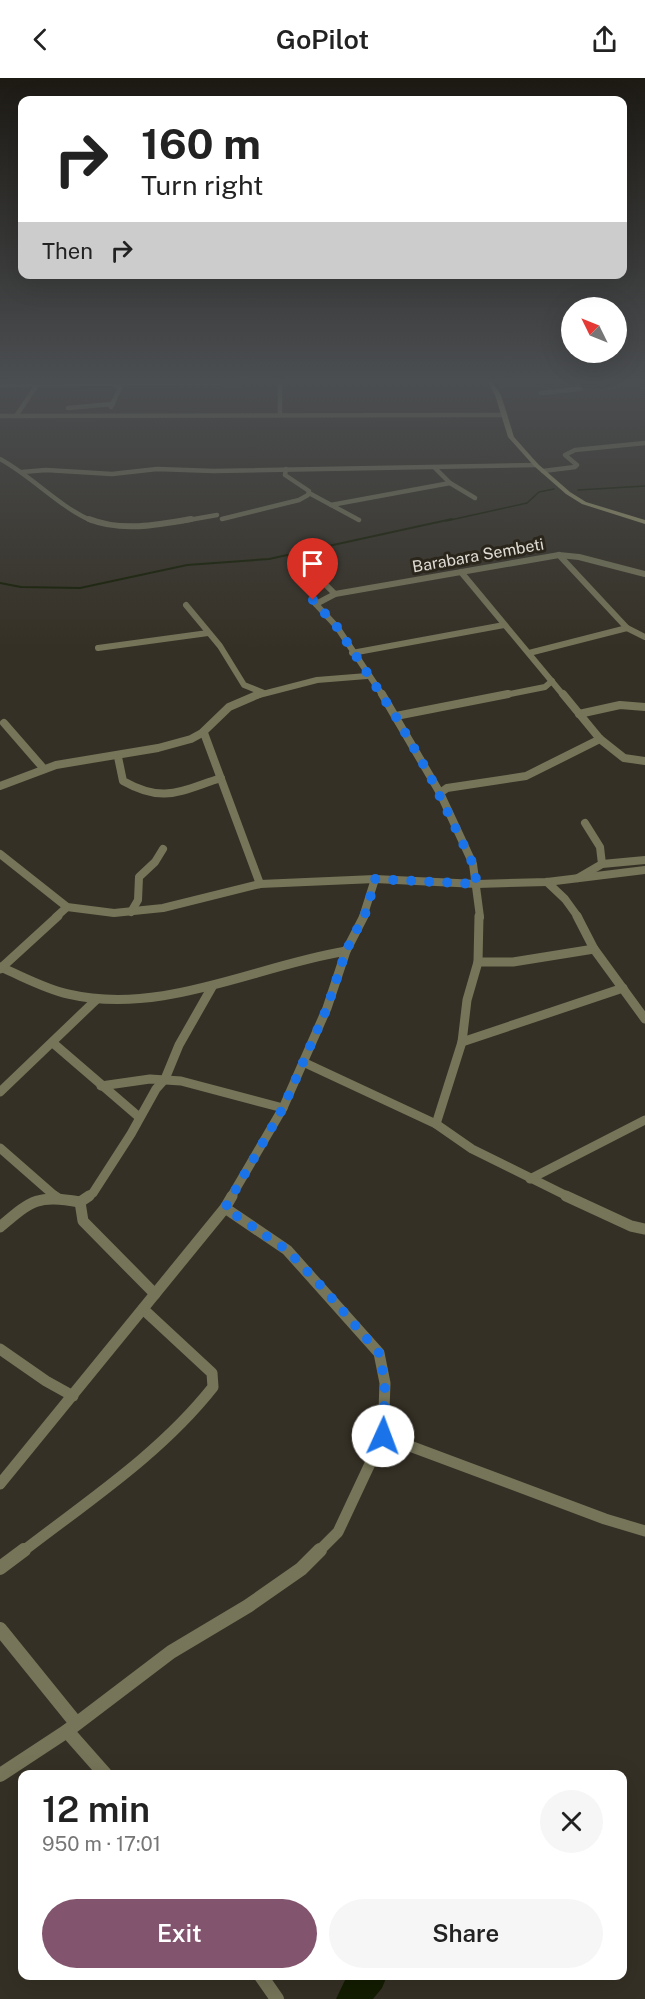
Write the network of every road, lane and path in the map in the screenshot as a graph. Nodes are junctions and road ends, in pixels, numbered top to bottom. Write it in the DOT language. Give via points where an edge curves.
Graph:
graph roads {
  1 [pos="543,471"];
  2 [pos="22,472"];
  3 [pos="26,472"];
  4 [pos="73,472"];
  5 [pos="138,472"];
  6 [pos="286,472"];
  7 [pos="440,472"];
  8 [pos="450,480"];
  9 [pos="309,493"];
  10 [pos="475,498"];
  11 [pos="331,505"];
  12 [pos="359,520"];
  13 [pos="645,522"];
  14 [pos="560,555"];
  15 [pos="461,572"];
  16 [pos="645,574"];
  17 [pos="319,578"];
  18 [pos="335,594"];
  19 [pos="186,605"];
  20 [pos="504,625"];
  21 [pos="627,628"];
  22 [pos="208,633"];
  23 [pos="645,637"];
  24 [pos="98,648"];
  25 [pos="352,653"];
  26 [pos="529,653"];
  27 [pos="367,676"];
  28 [pos="552,681"];
  29 [pos="264,693"];
  30 [pos="645,707"];
  31 [pos="579,714"];
  32 [pos="396,717"];
  33 [pos="4,723"];
  34 [pos="204,733"];
  35 [pos="600,739"];
  36 [pos="118,757"];
  37 [pos="645,761"];
  38 [pos="44,769"];
  39 [pos="221,778"];
  40 [pos="0,786"];
  41 [pos="440,793"];
  42 [pos="585,823"];
  43 [pos="163,849"];
  44 [pos="0,854"];
  45 [pos="645,860"];
  46 [pos="602,864"];
  47 [pos="645,870"];
  48 [pos="375,879"];
  49 [pos="576,879"];
  50 [pos="547,882"];
  51 [pos="260,884"];
  52 [pos="477,884"];
  53 [pos="67,907"];
  54 [pos="131,912"];
  55 [pos="594,949"];
  56 [pos="346,951"];
  57 [pos="478,962"];
  58 [pos="0,968"];
  59 [pos="212,987"];
  60 [pos="623,988"];
  61 [pos="97,999"];
  62 [pos="645,1019"];
  63 [pos="462,1042"];
  64 [pos="53,1043"];
  65 [pos="303,1062"];
  66 [pos="165,1079"];
  67 [pos="101,1086"];
  68 [pos="0,1092"];
  69 [pos="283,1108"];
  70 [pos="139,1117"];
  71 [pos="645,1120"];
  72 [pos="436,1124"];
  73 [pos="0,1148"];
  74 [pos="530,1179"];
  75 [pos="58,1198"];
  76 [pos="80,1202"];
  77 [pos="225,1208"];
  78 [pos="0,1227"];
  79 [pos="645,1229"];
  80 [pos="155,1294"];
  81 [pos="143,1309"];
  82 [pos="0,1350"];
  83 [pos="73,1396"];
  84 [pos="383,1436"];
  85 [pos="0,1484"];
  86 [pos="645,1531"];
  87 [pos="0,1568"];
  88 [pos="0,1629"];
  89 [pos="71,1727"];
  90 [pos="102,1770"];
  91 [pos="0,1775"];
  92 [pos="264,1980"];
  93 [pos="276,1999"];
  1 -- 13 [label="street" via="584,503"];
  2 -- 3 [label="street"];
  2 -- 9 [label="street" via="77,513 118,526 220,517 299,500"];
  4 -- 5 [label="street"];
  6 -- 9 [label="street"];
  7 -- 8 [label="street"];
  8 -- 10 [label="street"];
  8 -- 11 [label="street" via="399,494"];
  9 -- 11 [label="street"];
  11 -- 12 [label="street"];
  14 -- 15 [label="street, Barabara Sembeti"];
  14 -- 16 [label="street, Barabara Sembeti" via="579,556"];
  14 -- 21 [label="street"];
  15 -- 18 [label="street, Barabara Sembeti"];
  15 -- 20 [label="street"];
  17 -- 18 [label="street"];
  18 -- 25 [label="street, Barabara Sembeti" via="314,602 337,627"];
  19 -- 22 [label="street"];
  20 -- 25 [label="street"];
  20 -- 26 [label="street"];
  21 -- 23 [label="street"];
  21 -- 26 [label="street"];
  22 -- 24 [label="street"];
  22 -- 29 [label="street" via="244,684"];
  25 -- 27 [label="street, Barabara Sembeti"];
  26 -- 28 [label="street"];
  27 -- 29 [label="street" via="349,675"];
  27 -- 32 [label="street, Barabara Sembeti"];
  28 -- 31 [label="street"];
  28 -- 32 [label="street" via="545,687"];
  29 -- 34 [label="street" via="228,708"];
  30 -- 31 [label="street" via="629,703"];
  31 -- 35 [label="street"];
  32 -- 41 [label="street, Barabara Sembeti"];
  33 -- 38 [label="street"];
  34 -- 36 [label="street"];
  34 -- 39 [label="street"];
  35 -- 37 [label="street" via="624,758"];
  35 -- 41 [label="street" via="526,777 447,788"];
  36 -- 38 [label="street"];
  36 -- 39 [label="street" via="123,781 141,793 174,793"];
  38 -- 40 [label="street"];
  39 -- 51 [label="street"];
  41 -- 52 [label="street, Barabara Sembeti" via="473,864"];
  42 -- 46 [label="street" via="601,849"];
  43 -- 54 [label="street" via="139,877 138,900"];
  44 -- 53 [label="street"];
  45 -- 46 [label="street"];
  46 -- 49 [label="street"];
  47 -- 49 [label="street"];
  48 -- 51 [label="street"];
  48 -- 52 [label="street"];
  48 -- 56 [label="street" via="367,910"];
  49 -- 50 [label="street"];
  50 -- 52 [label="street"];
  50 -- 55 [label="street" via="566,899"];
  51 -- 54 [label="street"];
  52 -- 57 [label="street, Barabara Sembeti"];
  53 -- 54 [label="street"];
  53 -- 58 [label="street"];
  55 -- 57 [label="street" via="513,962"];
  55 -- 60 [label="street"];
  56 -- 59 [label="street"];
  56 -- 65 [label="street"];
  57 -- 63 [label="street, Barabara Sembeti" via="467,1000"];
  58 -- 61 [label="street" via="66,994"];
  59 -- 61 [label="street" via="128,999"];
  59 -- 66 [label="street" via="179,1045"];
  60 -- 62 [label="street"];
  60 -- 63 [label="street"];
  61 -- 64 [label="street"];
  63 -- 72 [label="street, Barabara Sembeti"];
  64 -- 67 [label="street"];
  64 -- 68 [label="street"];
  65 -- 69 [label="street"];
  65 -- 72 [label="street"];
  66 -- 67 [label="street"];
  66 -- 69 [label="street"];
  66 -- 70 [label="street"];
  67 -- 70 [label="street"];
  69 -- 77 [label="street"];
  70 -- 76 [label="street" via="93,1193"];
  71 -- 74 [label="street"];
  72 -- 74 [label="street" via="472,1149"];
  73 -- 75 [label="street"];
  74 -- 79 [label="street"];
  75 -- 76 [label="street"];
  75 -- 78 [label="street" via="44,1196 32,1201"];
  76 -- 80 [label="street" via="83,1221"];
  77 -- 80 [label="street"];
  77 -- 84 [label="street" via="287,1250 379,1353 385,1383"];
  80 -- 81 [label="street"];
  81 -- 83 [label="street"];
  81 -- 87 [label="street" via="212,1372 213,1387 171,1434"];
  82 -- 83 [label="street"];
  83 -- 85 [label="street"];
  84 -- 86 [label="street"];
  84 -- 89 [label="street" via="338,1532 301,1569 171,1652"];
  88 -- 89 [label="street"];
  89 -- 90 [label="street"];
  89 -- 91 [label="street"];
  92 -- 93 [label="street"];
}
